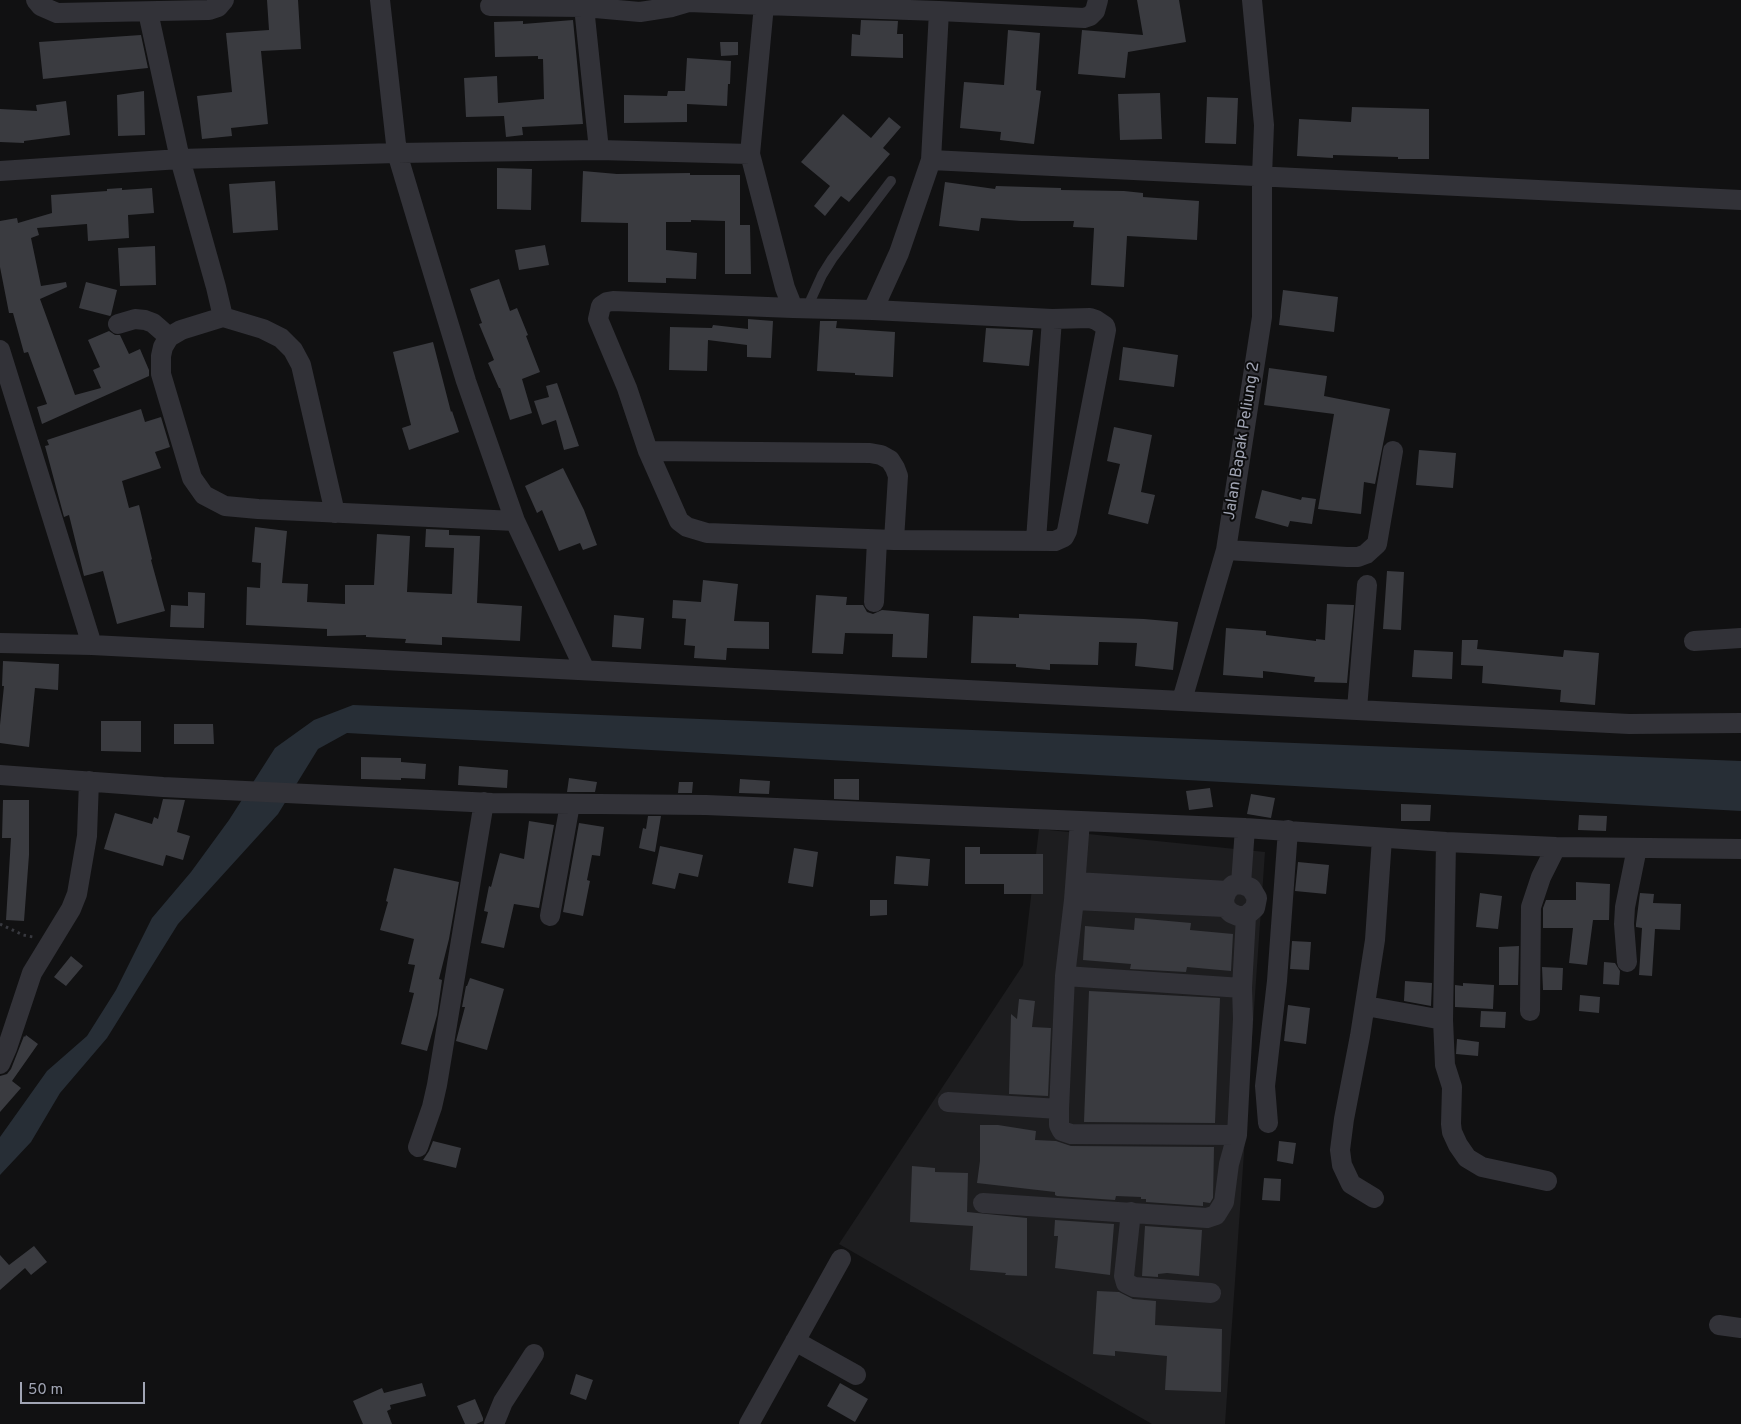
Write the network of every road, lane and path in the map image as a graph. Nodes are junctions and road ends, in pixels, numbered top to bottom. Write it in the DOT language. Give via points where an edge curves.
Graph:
graph roads {
  1 [pos="36,0"];
  2 [pos="224,0"];
  3 [pos="380,0"];
  4 [pos="1098,0"];
  5 [pos="1252,0"];
  6 [pos="689,1"];
  7 [pos="764,5"];
  8 [pos="490,6"];
  9 [pos="584,7"];
  10 [pos="1082,9"];
  11 [pos="939,11"];
  12 [pos="148,12"];
  13 [pos="599,150"];
  14 [pos="397,154"];
  15 [pos="750,154"];
  16 [pos="180,159"];
  17 [pos="932,160"];
  18 [pos="0,171"];
  19 [pos="1262,176"];
  20 [pos="891,181"];
  21 [pos="1741,200"];
  22 [pos="800,308"];
  23 [pos="872,310"];
  24 [pos="222,317"];
  25 [pos="1052,319"];
  26 [pos="118,324"];
  27 [pos="169,337"];
  28 [pos="0,350"];
  29 [pos="648,451"];
  30 [pos="1393,451"];
  31 [pos="335,513"];
  32 [pos="515,521"];
  33 [pos="886,540"];
  34 [pos="1036,540"];
  35 [pos="1226,550"];
  36 [pos="1367,585"];
  37 [pos="874,602"];
  38 [pos="1741,638"];
  39 [pos="1694,641"];
  40 [pos="0,643"];
  41 [pos="92,645"];
  42 [pos="585,670"];
  43 [pos="1182,700"];
  44 [pos="1358,709"];
  45 [pos="1741,723"];
  46 [pos="0,775"];
  47 [pos="89,781"];
  48 [pos="484,802"];
  49 [pos="570,804"];
  50 [pos="1080,821"];
  51 [pos="1245,828"];
  52 [pos="1288,830"];
  53 [pos="1382,838"];
  54 [pos="1446,842"];
  55 [pos="1556,847"];
  56 [pos="1637,848"];
  57 [pos="1741,848"];
  58 [pos="1075,891"];
  59 [pos="1231,894"];
  60 [pos="550,916"];
  61 [pos="1246,916"];
  62 [pos="0,924"];
  63 [pos="51,941"];
  64 [pos="1627,962"];
  65 [pos="1065,976"];
  66 [pos="1242,988"];
  67 [pos="1366,1006"];
  68 [pos="1530,1011"];
  69 [pos="1443,1020"];
  70 [pos="0,1064"];
  71 [pos="948,1102"];
  72 [pos="1059,1109"];
  73 [pos="1268,1123"];
  74 [pos="1237,1135"];
  75 [pos="418,1147"];
  76 [pos="1547,1181"];
  77 [pos="1374,1198"];
  78 [pos="983,1203"];
  79 [pos="1131,1212"];
  80 [pos="840,1259"];
  81 [pos="1211,1293"];
  82 [pos="1719,1325"];
  83 [pos="1741,1328"];
  84 [pos="795,1341"];
  85 [pos="534,1354"];
  86 [pos="856,1375"];
  87 [pos="494,1424"];
  88 [pos="749,1424"];
  1 -- 12 [label="street" via="40,6 57,14"];
  2 -- 12 [label="street" via="209,10"];
  3 -- 14 [label="street"];
  4 -- 10 [label="street" via="1090,16"];
  5 -- 19 [label="street, Jalan Bapak Peliung 2" via="1264,125"];
  6 -- 7 [label="street"];
  6 -- 9 [label="street" via="640,12"];
  7 -- 11 [label="street"];
  7 -- 15 [label="street"];
  8 -- 9 [label="street"];
  9 -- 13 [label="street"];
  10 -- 11 [label="street"];
  11 -- 17 [label="street"];
  12 -- 16 [label="street"];
  13 -- 14 [label="street"];
  13 -- 15 [label="street"];
  14 -- 16 [label="street"];
  14 -- 32 [label="street" via="466,382"];
  15 -- 22 [label="street" via="785,288"];
  16 -- 18 [label="street"];
  16 -- 24 [label="street"];
  17 -- 19 [label="street"];
  17 -- 23 [label="street" via="899,253"];
  19 -- 21 [label="street"];
  19 -- 35 [label="street, Jalan Bapak Peliung 2" via="1262,317"];
  20 -- 22 [label="lane" via="832,259"];
  22 -- 23 [label="street"];
  22 -- 29 [label="street" via="612,301 602,306 598,319 627,388"];
  23 -- 25 [label="street"];
  24 -- 27 [label="street"];
  24 -- 31 [label="street" via="281,338 297,358"];
  25 -- 34 [label="street"];
  25 -- 34 [label="street" via="1090,318 1101,322 1106,330 1066,531 1059,540"];
  26 -- 27 [label="street" via="145,320"];
  27 -- 31 [label="street" via="163,347 161,374 192,478 204,495 225,506"];
  28 -- 41 [label="street"];
  29 -- 33 [label="street" via="679,521 697,531"];
  29 -- 33 [label="street" via="882,455 890,460 898,476"];
  30 -- 35 [label="street" via="1377,544 1366,554 1347,557"];
  31 -- 32 [label="street"];
  32 -- 42 [label="street"];
  33 -- 34 [label="street"];
  33 -- 37 [label="street"];
  35 -- 43 [label="street, Jalan Bapak Peliung 2"];
  36 -- 44 [label="street"];
  38 -- 39 [label="street"];
  40 -- 41 [label="street"];
  41 -- 42 [label="street"];
  42 -- 43 [label="street"];
  43 -- 44 [label="street"];
  44 -- 45 [label="street" via="1629,724"];
  46 -- 47 [label="street"];
  47 -- 48 [label="street"];
  47 -- 63 [label="street" via="87,836 77,894"];
  48 -- 49 [label="street"];
  48 -- 75 [label="street" via="437,1085"];
  49 -- 50 [label="street" via="706,805"];
  49 -- 60 [label="street"];
  50 -- 51 [label="street"];
  50 -- 58 [label="street"];
  51 -- 52 [label="street"];
  51 -- 59 [label="street"];
  52 -- 53 [label="street"];
  52 -- 73 [label="street" via="1277,981 1265,1086"];
  53 -- 54 [label="street"];
  53 -- 67 [label="street" via="1375,940"];
  54 -- 55 [label="street"];
  54 -- 69 [label="street"];
  55 -- 56 [label="street"];
  55 -- 68 [label="street" via="1531,907"];
  56 -- 57 [label="street"];
  56 -- 64 [label="street" via="1625,907"];
  58 -- 59 [label="street"];
  58 -- 65 [label="street"];
  59 -- 61 [label="street" via="1231,913"];
  59 -- 61 [label="street" via="1251,888 1257,898 1255,908"];
  61 -- 66 [label="street"];
  62 -- 63 [label="path" via="22,935"];
  63 -- 70 [label="street" via="32,973"];
  65 -- 66 [label="street"];
  65 -- 72 [label="street"];
  66 -- 74 [label="street"];
  67 -- 69 [label="street"];
  67 -- 77 [label="street" via="1340,1150 1342,1165 1351,1184"];
  69 -- 76 [label="street" via="1445,1065 1452,1087 1451,1124 1458,1145 1467,1158 1482,1167"];
  71 -- 72 [label="street"];
  72 -- 74 [label="street" via="1060,1128 1072,1134"];
  74 -- 79 [label="street" via="1224,1202 1216,1215 1207,1218"];
  78 -- 79 [label="street"];
  79 -- 81 [label="street" via="1126,1283 1134,1287"];
  80 -- 84 [label="street"];
  82 -- 83 [label="street"];
  84 -- 86 [label="street"];
  84 -- 88 [label="street"];
  85 -- 87 [label="street" via="503,1402"];
}
